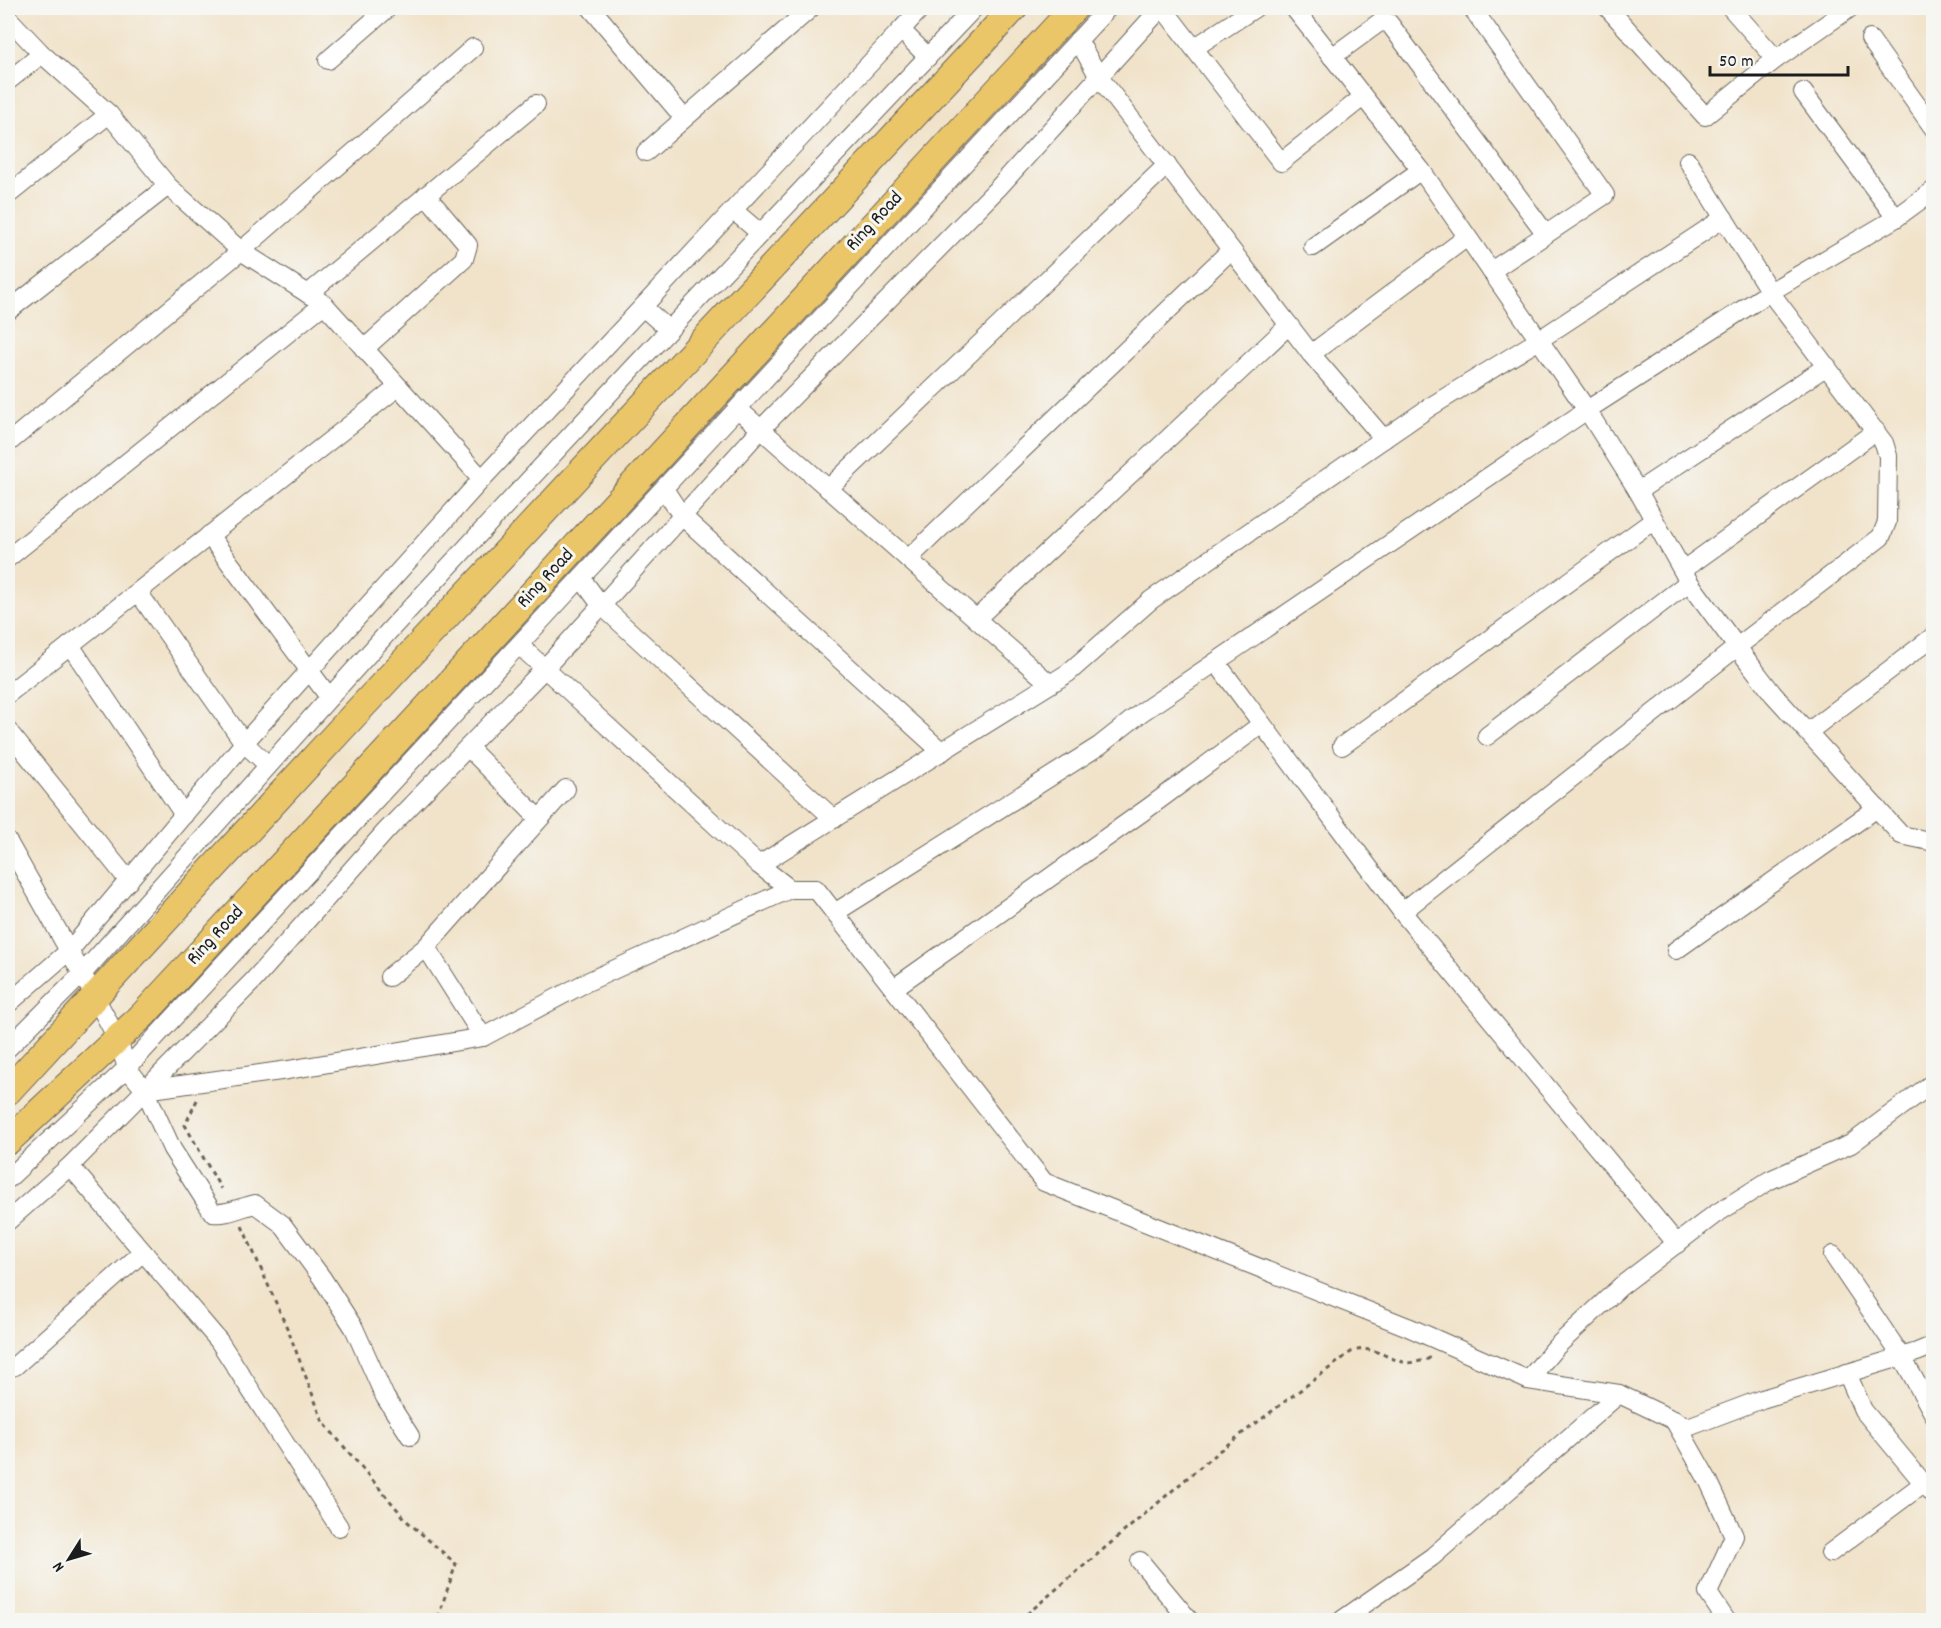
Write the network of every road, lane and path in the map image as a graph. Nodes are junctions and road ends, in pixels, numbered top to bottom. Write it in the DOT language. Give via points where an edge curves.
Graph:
graph roads {
  1 [pos="388,8"];
  2 [pos="811,8"];
  3 [pos="921,8"];
  4 [pos="974,8"];
  5 [pos="1014,8"];
  6 [pos="1074,8"];
  7 [pos="1108,8"];
  8 [pos="1162,8"];
  9 [pos="1255,8"];
  10 [pos="1294,8"];
  11 [pos="1472,8"];
  12 [pos="1608,8"];
  13 [pos="1731,8"];
  14 [pos="1849,8"];
  15 [pos="601,11"];
  16 [pos="8,18"];
  17 [pos="901,30"];
  18 [pos="1870,39"];
  19 [pos="1078,40"];
  20 [pos="473,48"];
  21 [pos="1194,48"];
  22 [pos="42,54"];
  23 [pos="928,57"];
  24 [pos="1332,57"];
  25 [pos="1776,59"];
  26 [pos="328,60"];
  27 [pos="1099,76"];
  28 [pos="8,81"];
  29 [pos="1803,92"];
  30 [pos="1363,97"];
  31 [pos="536,104"];
  32 [pos="109,114"];
  33 [pos="684,118"];
  34 [pos="1934,129"];
  35 [pos="646,152"];
  36 [pos="1688,161"];
  37 [pos="1167,165"];
  38 [pos="1421,170"];
  39 [pos="168,186"];
  40 [pos="1934,190"];
  41 [pos="8,195"];
  42 [pos="426,195"];
  43 [pos="733,210"];
  44 [pos="1724,218"];
  45 [pos="1896,218"];
  46 [pos="760,234"];
  47 [pos="1546,234"];
  48 [pos="1467,237"];
  49 [pos="1313,247"];
  50 [pos="1231,250"];
  51 [pos="241,251"];
  52 [pos="1491,271"];
  53 [pos="1770,292"];
  54 [pos="308,294"];
  55 [pos="324,304"];
  56 [pos="643,307"];
  57 [pos="8,311"];
  58 [pos="1289,325"];
  59 [pos="669,330"];
  60 [pos="1539,340"];
  61 [pos="364,349"];
  62 [pos="1311,354"];
  63 [pos="1827,366"];
  64 [pos="398,387"];
  65 [pos="738,409"];
  66 [pos="1587,410"];
  67 [pos="761,429"];
  68 [pos="1876,431"];
  69 [pos="1384,439"];
  70 [pos="8,442"];
  71 [pos="482,479"];
  72 [pos="664,489"];
  73 [pos="828,489"];
  74 [pos="1638,491"];
  75 [pos="682,516"];
  76 [pos="1654,520"];
  77 [pos="209,535"];
  78 [pos="8,558"];
  79 [pos="908,559"];
  80 [pos="1686,576"];
  81 [pos="581,578"];
  82 [pos="138,591"];
  83 [pos="601,605"];
  84 [pos="976,620"];
  85 [pos="1934,636"];
  86 [pos="70,645"];
  87 [pos="519,645"];
  88 [pos="1737,647"];
  89 [pos="1216,662"];
  90 [pos="545,668"];
  91 [pos="310,669"];
  92 [pos="1050,684"];
  93 [pos="8,694"];
  94 [pos="329,697"];
  95 [pos="1262,724"];
  96 [pos="8,731"];
  97 [pos="1808,732"];
  98 [pos="1487,736"];
  99 [pos="244,743"];
  100 [pos="1342,746"];
  101 [pos="468,747"];
  102 [pos="942,752"];
  103 [pos="268,765"];
  104 [pos="566,789"];
  105 [pos="1876,808"];
  106 [pos="184,815"];
  107 [pos="539,819"];
  108 [pos="834,819"];
  109 [pos="1934,842"];
  110 [pos="9,851"];
  111 [pos="759,866"];
  112 [pos="129,881"];
  113 [pos="790,889"];
  114 [pos="760,903"];
  115 [pos="836,912"];
  116 [pos="1402,912"];
  117 [pos="426,947"];
  118 [pos="70,950"];
  119 [pos="1676,950"];
  120 [pos="389,977"];
  121 [pos="88,985"];
  122 [pos="894,988"];
  123 [pos="8,1004"];
  124 [pos="483,1036"];
  125 [pos="118,1040"];
  126 [pos="8,1048"];
  127 [pos="127,1068"];
  128 [pos="1934,1082"];
  129 [pos="206,1083"];
  130 [pos="145,1090"];
  131 [pos="8,1091"];
  132 [pos="8,1141"];
  133 [pos="70,1166"];
  134 [pos="8,1179"];
  135 [pos="233,1209"];
  136 [pos="8,1221"];
  137 [pos="1677,1244"];
  138 [pos="142,1252"];
  139 [pos="1833,1255"];
  140 [pos="1445,1343"];
  141 [pos="1934,1345"];
  142 [pos="1902,1356"];
  143 [pos="8,1368"];
  144 [pos="1847,1373"];
  145 [pos="1528,1380"];
  146 [pos="1619,1394"];
  147 [pos="1934,1415"];
  148 [pos="1674,1420"];
  149 [pos="410,1436"];
  150 [pos="1929,1490"];
  151 [pos="339,1527"];
  152 [pos="1830,1552"];
  153 [pos="1140,1561"];
  154 [pos="437,1620"];
  155 [pos="1020,1620"];
  156 [pos="1189,1620"];
  157 [pos="1342,1620"];
  158 [pos="1726,1620"];
  1 -- 26 [label="street"];
  2 -- 33 [label="street"];
  3 -- 17 [label="street"];
  4 -- 23 [label="street"];
  5 -- 121 [label="highway" via="334,737"];
  6 -- 125 [label="highway, Ring Road"];
  7 -- 19 [label="street"];
  8 -- 21 [label="street"];
  8 -- 27 [label="street"];
  9 -- 21 [label="street"];
  10 -- 24 [label="street"];
  11 -- 47 [label="street" via="1605,195"];
  12 -- 25 [label="street" via="1704,116"];
  13 -- 25 [label="street"];
  14 -- 25 [label="street"];
  15 -- 33 [label="street"];
  16 -- 22 [label="street"];
  17 -- 23 [label="street"];
  17 -- 43 [label="street"];
  18 -- 34 [label="street"];
  19 -- 27 [label="street"];
  19 -- 65 [label="street"];
  20 -- 51 [label="street"];
  21 -- 30 [label="street" via="1281,162"];
  22 -- 28 [label="street"];
  22 -- 32 [label="street"];
  23 -- 46 [label="street"];
  24 -- 30 [label="street"];
  24 -- 47 [label="street" via="1380,22 1389,23"];
  27 -- 37 [label="street"];
  27 -- 67 [label="street" via="999,187"];
  29 -- 45 [label="street"];
  30 -- 38 [label="street"];
  31 -- 42 [label="street"];
  32 -- 39 [label="street"];
  32 -- 41 [label="street"];
  33 -- 35 [label="street"];
  36 -- 44 [label="street"];
  37 -- 50 [label="street"];
  37 -- 73 [label="street"];
  38 -- 48 [label="street"];
  38 -- 49 [label="street"];
  39 -- 51 [label="street"];
  39 -- 57 [label="street"];
  40 -- 45 [label="street"];
  42 -- 54 [label="street"];
  42 -- 61 [label="street" via="468,245 464,259"];
  43 -- 46 [label="street"];
  43 -- 56 [label="street"];
  44 -- 53 [label="street"];
  44 -- 60 [label="street"];
  45 -- 53 [label="street"];
  46 -- 59 [label="street"];
  47 -- 52 [label="street"];
  48 -- 52 [label="street"];
  48 -- 62 [label="street"];
  50 -- 58 [label="street"];
  50 -- 79 [label="street"];
  51 -- 54 [label="street"];
  51 -- 70 [label="street"];
  52 -- 60 [label="street"];
  53 -- 63 [label="street"];
  53 -- 66 [label="street"];
  54 -- 55 [label="street"];
  55 -- 61 [label="street"];
  55 -- 78 [label="street"];
  56 -- 59 [label="street"];
  56 -- 71 [label="street"];
  58 -- 62 [label="street"];
  58 -- 84 [label="street"];
  59 -- 94 [label="street"];
  60 -- 66 [label="street"];
  60 -- 69 [label="street"];
  61 -- 64 [label="street"];
  62 -- 69 [label="street"];
  63 -- 68 [label="street"];
  63 -- 74 [label="street"];
  64 -- 71 [label="street"];
  64 -- 77 [label="street"];
  65 -- 67 [label="street"];
  65 -- 72 [label="street"];
  66 -- 74 [label="street"];
  66 -- 89 [label="street"];
  67 -- 73 [label="street"];
  67 -- 75 [label="street"];
  68 -- 80 [label="street"];
  68 -- 88 [label="street" via="1888,456 1887,522 1881,537"];
  69 -- 92 [label="street" via="1151,600 1068,673"];
  71 -- 91 [label="street"];
  72 -- 75 [label="street"];
  72 -- 81 [label="street"];
  73 -- 79 [label="street"];
  74 -- 76 [label="street"];
  75 -- 83 [label="street"];
  75 -- 102 [label="street"];
  76 -- 80 [label="street"];
  76 -- 100 [label="street"];
  77 -- 82 [label="street"];
  77 -- 91 [label="street"];
  79 -- 84 [label="street"];
  80 -- 88 [label="street"];
  80 -- 98 [label="street"];
  81 -- 83 [label="street"];
  81 -- 87 [label="street"];
  82 -- 86 [label="street"];
  82 -- 99 [label="street"];
  83 -- 90 [label="street"];
  83 -- 108 [label="street"];
  84 -- 92 [label="street"];
  85 -- 97 [label="street"];
  86 -- 93 [label="street"];
  86 -- 106 [label="street"];
  87 -- 90 [label="street"];
  87 -- 127 [label="street"];
  88 -- 97 [label="street"];
  88 -- 116 [label="street"];
  89 -- 95 [label="street"];
  89 -- 115 [label="street" via="1099,746"];
  90 -- 101 [label="street"];
  90 -- 111 [label="street"];
  91 -- 94 [label="street"];
  91 -- 99 [label="street"];
  92 -- 102 [label="street"];
  94 -- 103 [label="street"];
  95 -- 116 [label="street"];
  95 -- 122 [label="street"];
  96 -- 112 [label="street"];
  97 -- 105 [label="street"];
  99 -- 103 [label="street"];
  99 -- 106 [label="street"];
  101 -- 107 [label="street"];
  101 -- 130 [label="street" via="386,831 253,981"];
  102 -- 108 [label="street"];
  103 -- 121 [label="street"];
  104 -- 107 [label="street"];
  105 -- 109 [label="street" via="1901,835"];
  105 -- 119 [label="street"];
  106 -- 112 [label="street"];
  107 -- 117 [label="street"];
  108 -- 111 [label="street"];
  110 -- 118 [label="street"];
  111 -- 113 [label="street"];
  111 -- 114 [label="street"];
  112 -- 118 [label="street"];
  113 -- 114 [label="street"];
  113 -- 115 [label="street" via="816,889"];
  114 -- 124 [label="street" via="587,982"];
  115 -- 122 [label="street"];
  116 -- 137 [label="street"];
  117 -- 120 [label="street"];
  117 -- 124 [label="street"];
  118 -- 121 [label="street"];
  118 -- 123 [label="street"];
  121 -- 125 [label="street"];
  121 -- 126 [label="street"];
  121 -- 131 [label="highway"];
  122 -- 140 [label="street" via="1044,1182"];
  124 -- 129 [label="street"];
  125 -- 127 [label="street"];
  125 -- 132 [label="highway, Ring Road"];
  127 -- 130 [label="street"];
  127 -- 134 [label="street"];
  128 -- 137 [label="street" via="1851,1144 1770,1180"];
  129 -- 130 [label="street"];
  129 -- 135 [label="path" via="185,1125"];
  130 -- 133 [label="street"];
  130 -- 135 [label="street" via="172,1149 213,1213 223,1215"];
  133 -- 136 [label="street"];
  133 -- 138 [label="street"];
  135 -- 149 [label="street" via="255,1204 282,1224 354,1328 385,1397"];
  135 -- 154 [label="path" via="288,1330 323,1422 408,1522 456,1564"];
  137 -- 145 [label="street" via="1613,1294 1556,1347"];
  138 -- 143 [label="street" via="15,1366"];
  138 -- 151 [label="street" via="219,1341"];
  139 -- 142 [label="street"];
  140 -- 145 [label="street"];
  140 -- 155 [label="path" via="1428,1359 1405,1363 1362,1348 1351,1352 1219,1451"];
  141 -- 142 [label="street"];
  142 -- 144 [label="street"];
  142 -- 147 [label="street"];
  144 -- 148 [label="street" via="1688,1426"];
  144 -- 150 [label="street" via="1863,1410"];
  145 -- 146 [label="street"];
  146 -- 148 [label="street"];
  146 -- 157 [label="street" via="1432,1557"];
  148 -- 158 [label="street" via="1734,1536 1708,1593"];
  150 -- 152 [label="street"];
  153 -- 156 [label="street"];
}
